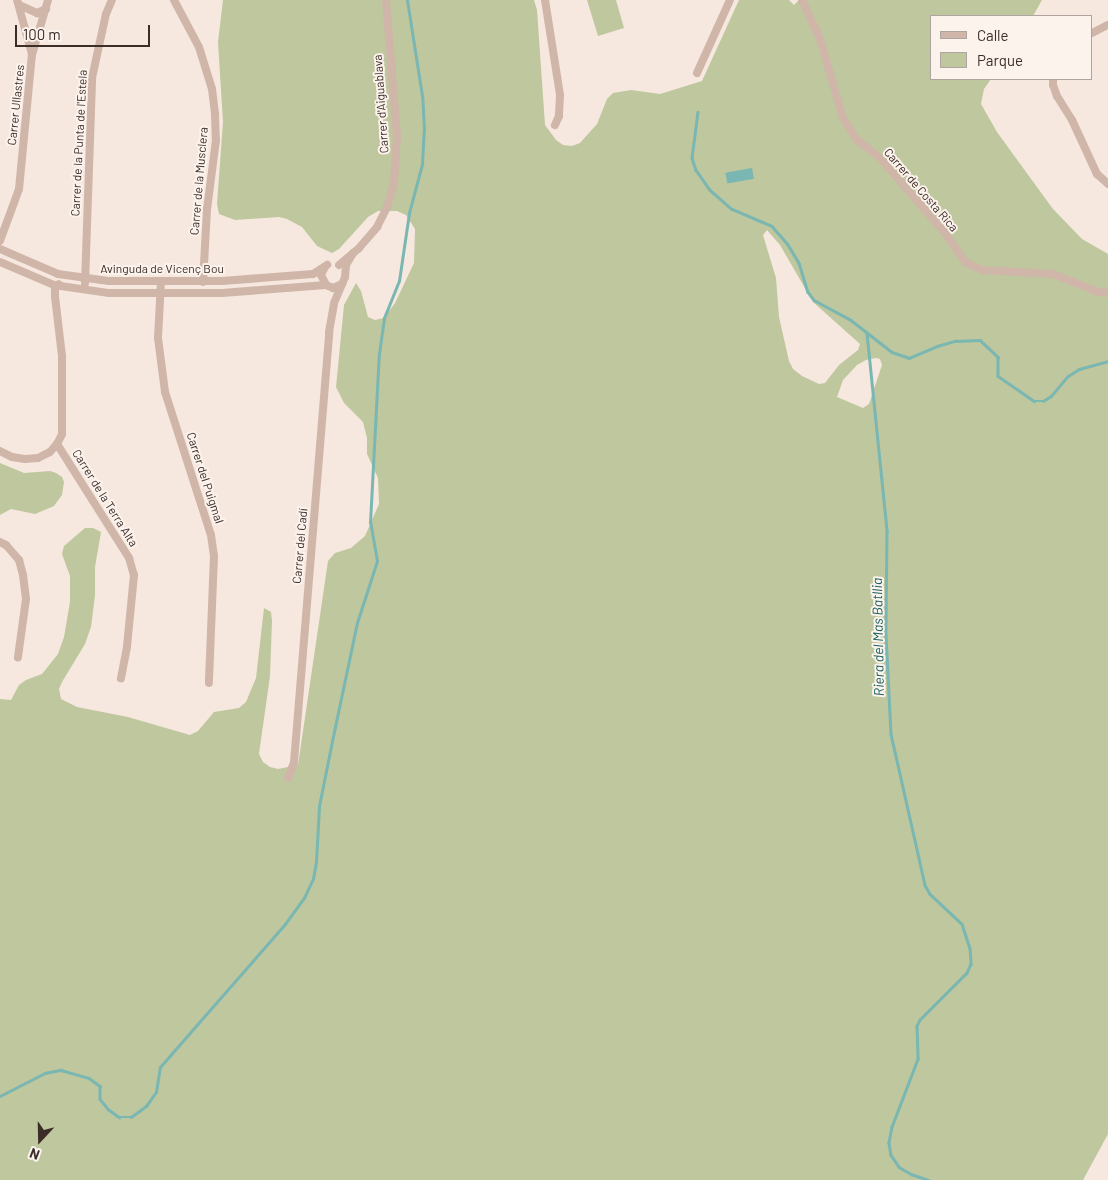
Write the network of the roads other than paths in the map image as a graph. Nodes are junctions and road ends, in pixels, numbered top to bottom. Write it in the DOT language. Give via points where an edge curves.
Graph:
graph roads {
  1 [pos="48,0"];
  2 [pos="112,0"];
  3 [pos="174,0"];
  4 [pos="386,0"];
  5 [pos="545,0"];
  6 [pos="730,0"];
  7 [pos="802,0"];
  8 [pos="18,3"];
  9 [pos="46,9"];
  10 [pos="1108,25"];
  11 [pos="1093,32"];
  12 [pos="32,54"];
  13 [pos="697,73"];
  14 [pos="1053,80"];
  15 [pos="555,125"];
  16 [pos="1108,184"];
  17 [pos="0,241"];
  18 [pos="0,249"];
  19 [pos="353,253"];
  20 [pos="0,262"];
  21 [pos="338,265"];
  22 [pos="327,266"];
  23 [pos="345,274"];
  24 [pos="62,275"];
  25 [pos="85,279"];
  26 [pos="161,282"];
  27 [pos="202,282"];
  28 [pos="342,284"];
  29 [pos="59,286"];
  30 [pos="326,286"];
  31 [pos="85,290"];
  32 [pos="1108,293"];
  33 [pos="162,294"];
  34 [pos="332,315"];
  35 [pos="57,444"];
  36 [pos="0,451"];
  37 [pos="0,542"];
  38 [pos="18,657"];
  39 [pos="121,678"];
  40 [pos="209,683"];
  41 [pos="288,778"];
  1 -- 9 [label="street, Carrer Ullastres"];
  2 -- 25 [label="street, Carrer de la Punta de l'Estela" via="92,78"];
  3 -- 27 [label="street, Carrer de la Musclera" via="199,47 216,115"];
  4 -- 19 [label="street, Carrer d'Aiguablava" via="396,137 394,183 387,207 376,227"];
  5 -- 15 [label="street" via="560,95 560,116"];
  6 -- 13 [label="street"];
  7 -- 32 [label="street, Carrer de Costa Rica" via="820,39 843,118 857,140 880,158 945,233 965,262 982,270 1053,274"];
  8 -- 9 [label="street" via="37,13"];
  8 -- 12 [label="street"];
  9 -- 12 [label="street, Carrer Ullastres"];
  10 -- 11 [label="street"];
  12 -- 17 [label="street, Carrer Ullastres" via="19,189"];
  14 -- 16 [label="street" via="1057,96 1097,174"];
  18 -- 24 [label="street, Avinguda de Vicenç Bou"];
  19 -- 21 [label="street, Carrer d'Aiguablava"];
  19 -- 23 [label="street, Carrer d'Aiguablava"];
  20 -- 29 [label="street, Avinguda de Vicenç Bou"];
  21 -- 22 [label="street"];
  21 -- 23 [label="street"];
  22 -- 27 [label="street, Avinguda de Vicenç Bou" via="313,274"];
  22 -- 30 [label="street" via="321,275"];
  23 -- 28 [label="street"];
  24 -- 25 [label="street, Avinguda de Vicenç Bou"];
  24 -- 29 [label="street, Carrer de la Terra Alta"];
  25 -- 26 [label="street, Avinguda de Vicenç Bou"];
  25 -- 31 [label="street, Carrer de la Punta de l'Estela"];
  26 -- 27 [label="street, Avinguda de Vicenç Bou"];
  26 -- 33 [label="street, Carrer del Puigmal"];
  28 -- 30 [label="street"];
  28 -- 34 [label="street, Carrer del Cadí"];
  29 -- 31 [label="street, Avinguda de Vicenç Bou"];
  29 -- 35 [label="street, Carrer de la Terra Alta" via="55,289 55,296 62,356 62,434"];
  30 -- 33 [label="street, Avinguda de Vicenç Bou"];
  30 -- 34 [label="street, Carrer del Cadí" via="332,300"];
  31 -- 33 [label="street, Avinguda de Vicenç Bou"];
  33 -- 40 [label="street, Carrer del Puigmal" via="158,338 165,392 211,535 214,556"];
  34 -- 41 [label="street, Carrer del Cadí" via="294,762"];
  35 -- 36 [label="street" via="38,458 12,457"];
  35 -- 39 [label="street, Carrer de la Terra Alta" via="129,558 134,575"];
  37 -- 38 [label="street" via="19,560 23,576 26,599"];
}
